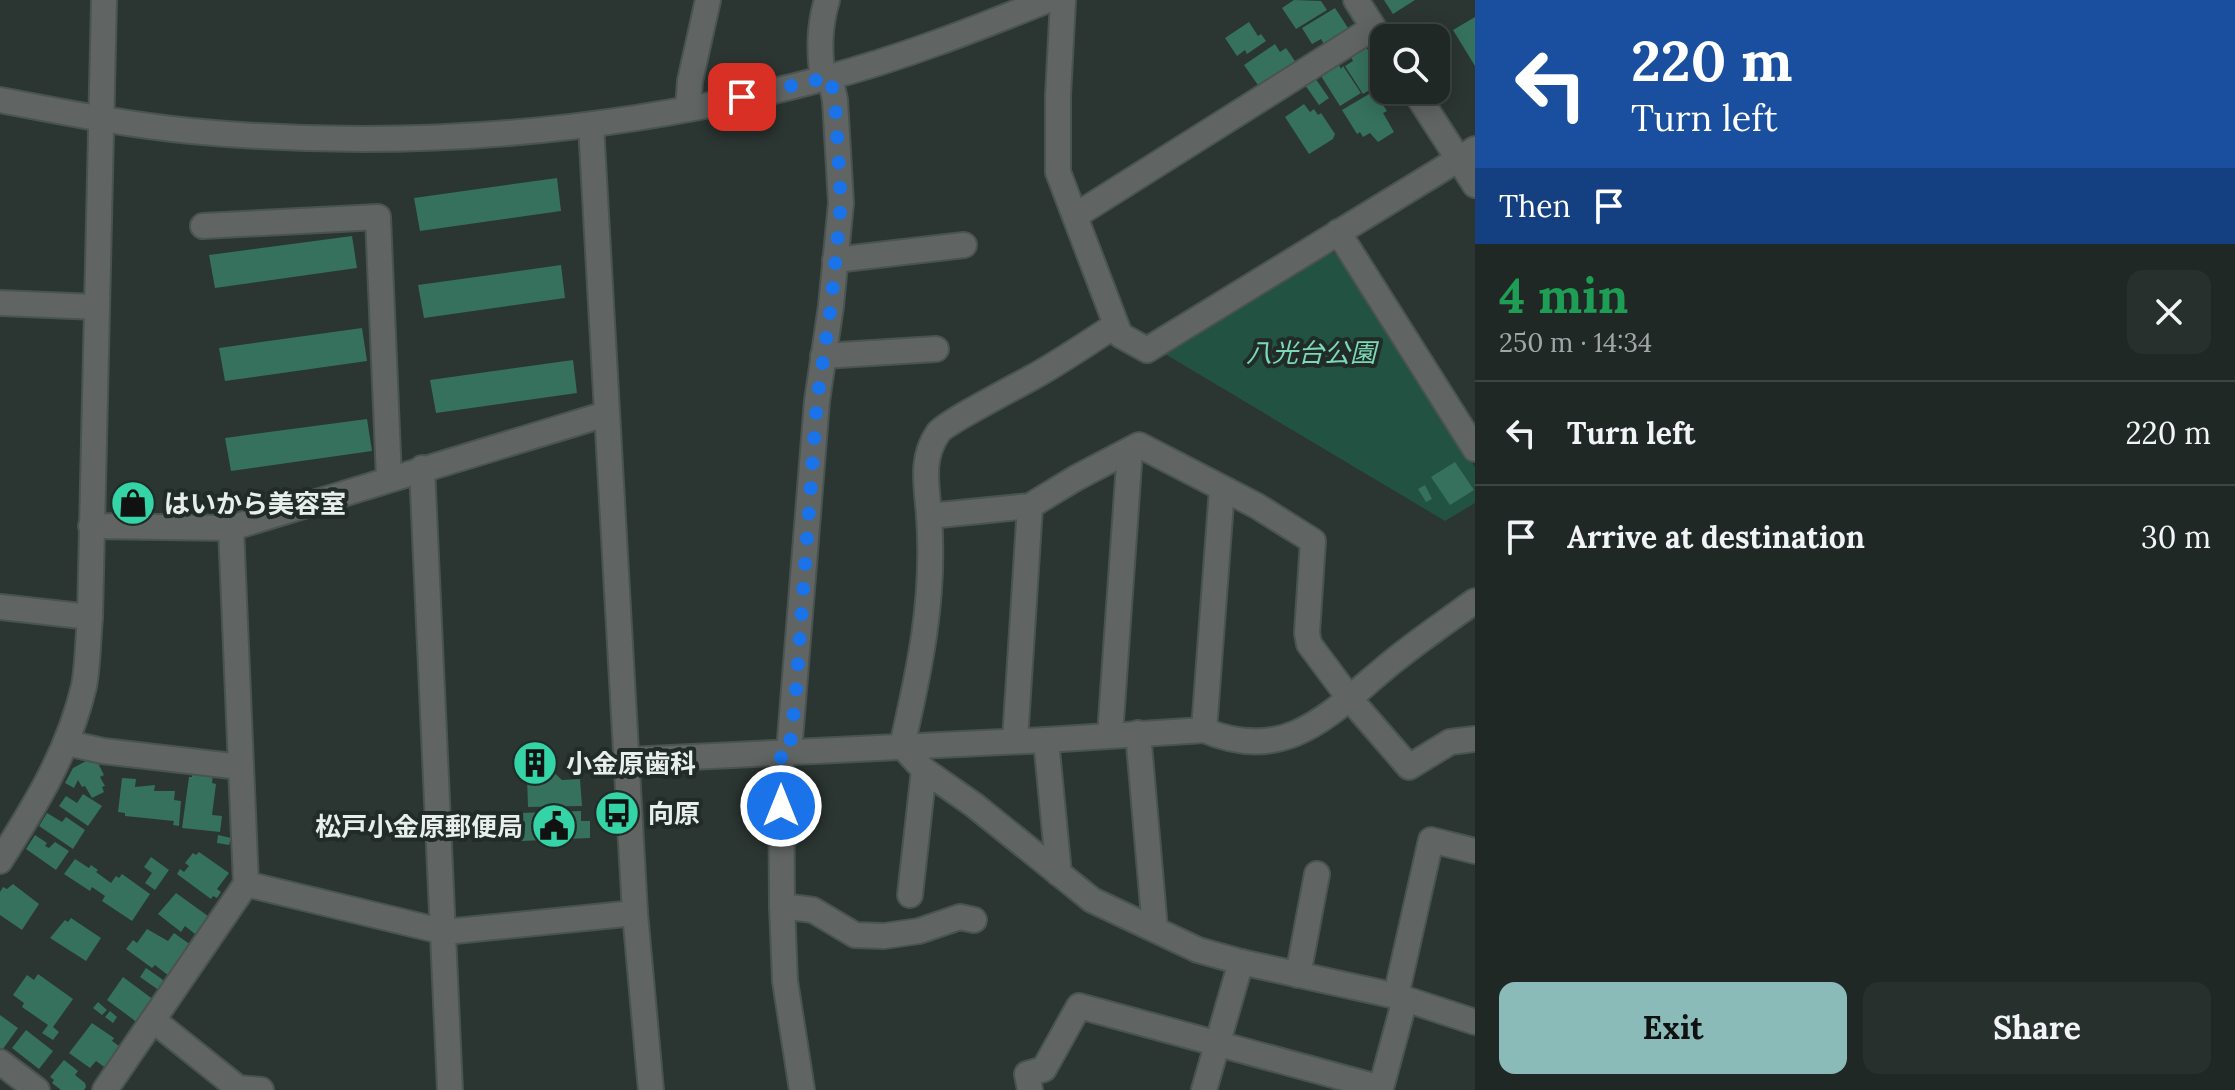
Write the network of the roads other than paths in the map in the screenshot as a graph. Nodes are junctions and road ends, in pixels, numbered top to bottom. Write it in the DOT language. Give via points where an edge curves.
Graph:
graph roads {
  1 [pos="104,0"];
  2 [pos="708,0"];
  3 [pos="827,0"];
  4 [pos="1048,0"];
  5 [pos="1063,0"];
  6 [pos="1356,0"];
  7 [pos="1371,24"];
  8 [pos="1370,41"];
  9 [pos="826,78"];
  10 [pos="0,100"];
  11 [pos="1426,104"];
  12 [pos="688,109"];
  13 [pos="101,119"];
  14 [pos="591,125"];
  15 [pos="1467,154"];
  16 [pos="1475,185"];
  17 [pos="1075,216"];
  18 [pos="203,226"];
  19 [pos="1338,232"];
  20 [pos="964,245"];
  21 [pos="835,260"];
  22 [pos="0,303"];
  23 [pos="97,307"];
  24 [pos="1116,325"];
  25 [pos="936,349"];
  26 [pos="823,356"];
  27 [pos="606,414"];
  28 [pos="1475,449"];
  29 [pos="1130,450"];
  30 [pos="422,468"];
  31 [pos="389,478"];
  32 [pos="1222,489"];
  33 [pos="1030,506"];
  34 [pos="929,516"];
  35 [pos="91,526"];
  36 [pos="231,528"];
  37 [pos="1475,601"];
  38 [pos="0,607"];
  39 [pos="90,617"];
  40 [pos="1350,699"];
  41 [pos="1204,730"];
  42 [pos="1138,733"];
  43 [pos="1110,735"];
  44 [pos="1475,739"];
  45 [pos="1046,740"];
  46 [pos="1015,741"];
  47 [pos="67,743"];
  48 [pos="902,746"];
  49 [pos="785,753"];
  50 [pos="628,760"];
  51 [pos="241,767"];
  52 [pos="924,770"];
  53 [pos="1475,851"];
  54 [pos="0,861"];
  55 [pos="1059,874"];
  56 [pos="1317,874"];
  57 [pos="246,884"];
  58 [pos="910,895"];
  59 [pos="782,906"];
  60 [pos="635,913"];
  61 [pos="974,920"];
  62 [pos="1155,929"];
  63 [pos="445,932"];
  64 [pos="1241,962"];
  65 [pos="1298,975"];
  66 [pos="1400,998"];
  67 [pos="153,1020"];
  68 [pos="1475,1022"];
  69 [pos="1218,1044"];
  70 [pos="0,1062"];
  71 [pos="37,1090"];
  72 [pos="105,1090"];
  73 [pos="261,1090"];
  74 [pos="450,1090"];
  75 [pos="651,1090"];
  76 [pos="802,1090"];
  77 [pos="1030,1090"];
  78 [pos="1204,1090"];
  1 -- 13 [label="street"];
  2 -- 12 [label="street"];
  3 -- 9 [label="street" via="819,51"];
  4 -- 9 [label="street"];
  5 -- 17 [label="street" via="1058,172"];
  6 -- 7 [label="street"];
  8 -- 17 [label="street"];
  9 -- 12 [label="street"];
  9 -- 21 [label="street" via="835,100 841,203"];
  10 -- 13 [label="street"];
  11 -- 15 [label="street"];
  12 -- 14 [label="street"];
  13 -- 14 [label="street" via="188,131 354,140"];
  13 -- 23 [label="street"];
  14 -- 27 [label="street"];
  15 -- 16 [label="street"];
  15 -- 19 [label="street"];
  17 -- 24 [label="street"];
  18 -- 31 [label="street" via="378,217"];
  19 -- 24 [label="street" via="1147,350 1120,335"];
  19 -- 28 [label="street"];
  20 -- 21 [label="street"];
  21 -- 26 [label="street"];
  22 -- 23 [label="street"];
  23 -- 35 [label="street"];
  24 -- 34 [label="street" via="939,430 924,474"];
  25 -- 26 [label="street"];
  26 -- 49 [label="street"];
  27 -- 30 [label="street"];
  27 -- 50 [label="street"];
  29 -- 32 [label="street" via="1139,445"];
  29 -- 33 [label="street"];
  29 -- 43 [label="street"];
  30 -- 31 [label="street"];
  30 -- 63 [label="street"];
  31 -- 36 [label="street"];
  32 -- 40 [label="street" via="1313,541 1309,644"];
  32 -- 41 [label="street"];
  33 -- 34 [label="street"];
  33 -- 46 [label="street"];
  34 -- 48 [label="street" via="924,650"];
  35 -- 36 [label="street"];
  35 -- 39 [label="street"];
  36 -- 51 [label="street"];
  37 -- 40 [label="street"];
  38 -- 39 [label="street"];
  39 -- 47 [label="street" via="84,684"];
  40 -- 41 [label="street" via="1313,727 1272,740 1227,739"];
  40 -- 44 [label="street" via="1409,767 1450,742"];
  41 -- 42 [label="street"];
  42 -- 43 [label="street"];
  42 -- 62 [label="street"];
  43 -- 45 [label="street"];
  45 -- 46 [label="street"];
  45 -- 55 [label="street"];
  46 -- 48 [label="street"];
  47 -- 51 [label="street"];
  47 -- 54 [label="street"];
  48 -- 49 [label="street"];
  48 -- 52 [label="street"];
  49 -- 50 [label="street"];
  49 -- 59 [label="street"];
  50 -- 60 [label="street"];
  51 -- 57 [label="street"];
  52 -- 55 [label="street"];
  52 -- 58 [label="street"];
  53 -- 66 [label="street" via="1431,840"];
  55 -- 62 [label="street" via="1092,900"];
  56 -- 65 [label="street"];
  57 -- 63 [label="street"];
  57 -- 67 [label="street"];
  59 -- 61 [label="street" via="813,910 855,935 919,931 960,917"];
  59 -- 76 [label="street" via="785,981"];
  60 -- 63 [label="street"];
  60 -- 75 [label="street"];
  62 -- 64 [label="street" via="1198,950"];
  63 -- 74 [label="street"];
  64 -- 65 [label="street"];
  64 -- 69 [label="street"];
  65 -- 66 [label="street"];
  66 -- 68 [label="street"];
  66 -- 69 [label="street" via="1381,1088"];
  67 -- 72 [label="street"];
  67 -- 73 [label="street" via="238,1088"];
  69 -- 77 [label="street" via="1079,1006 1044,1069 1027,1074"];
  69 -- 78 [label="street"];
  70 -- 71 [label="street"];
}
